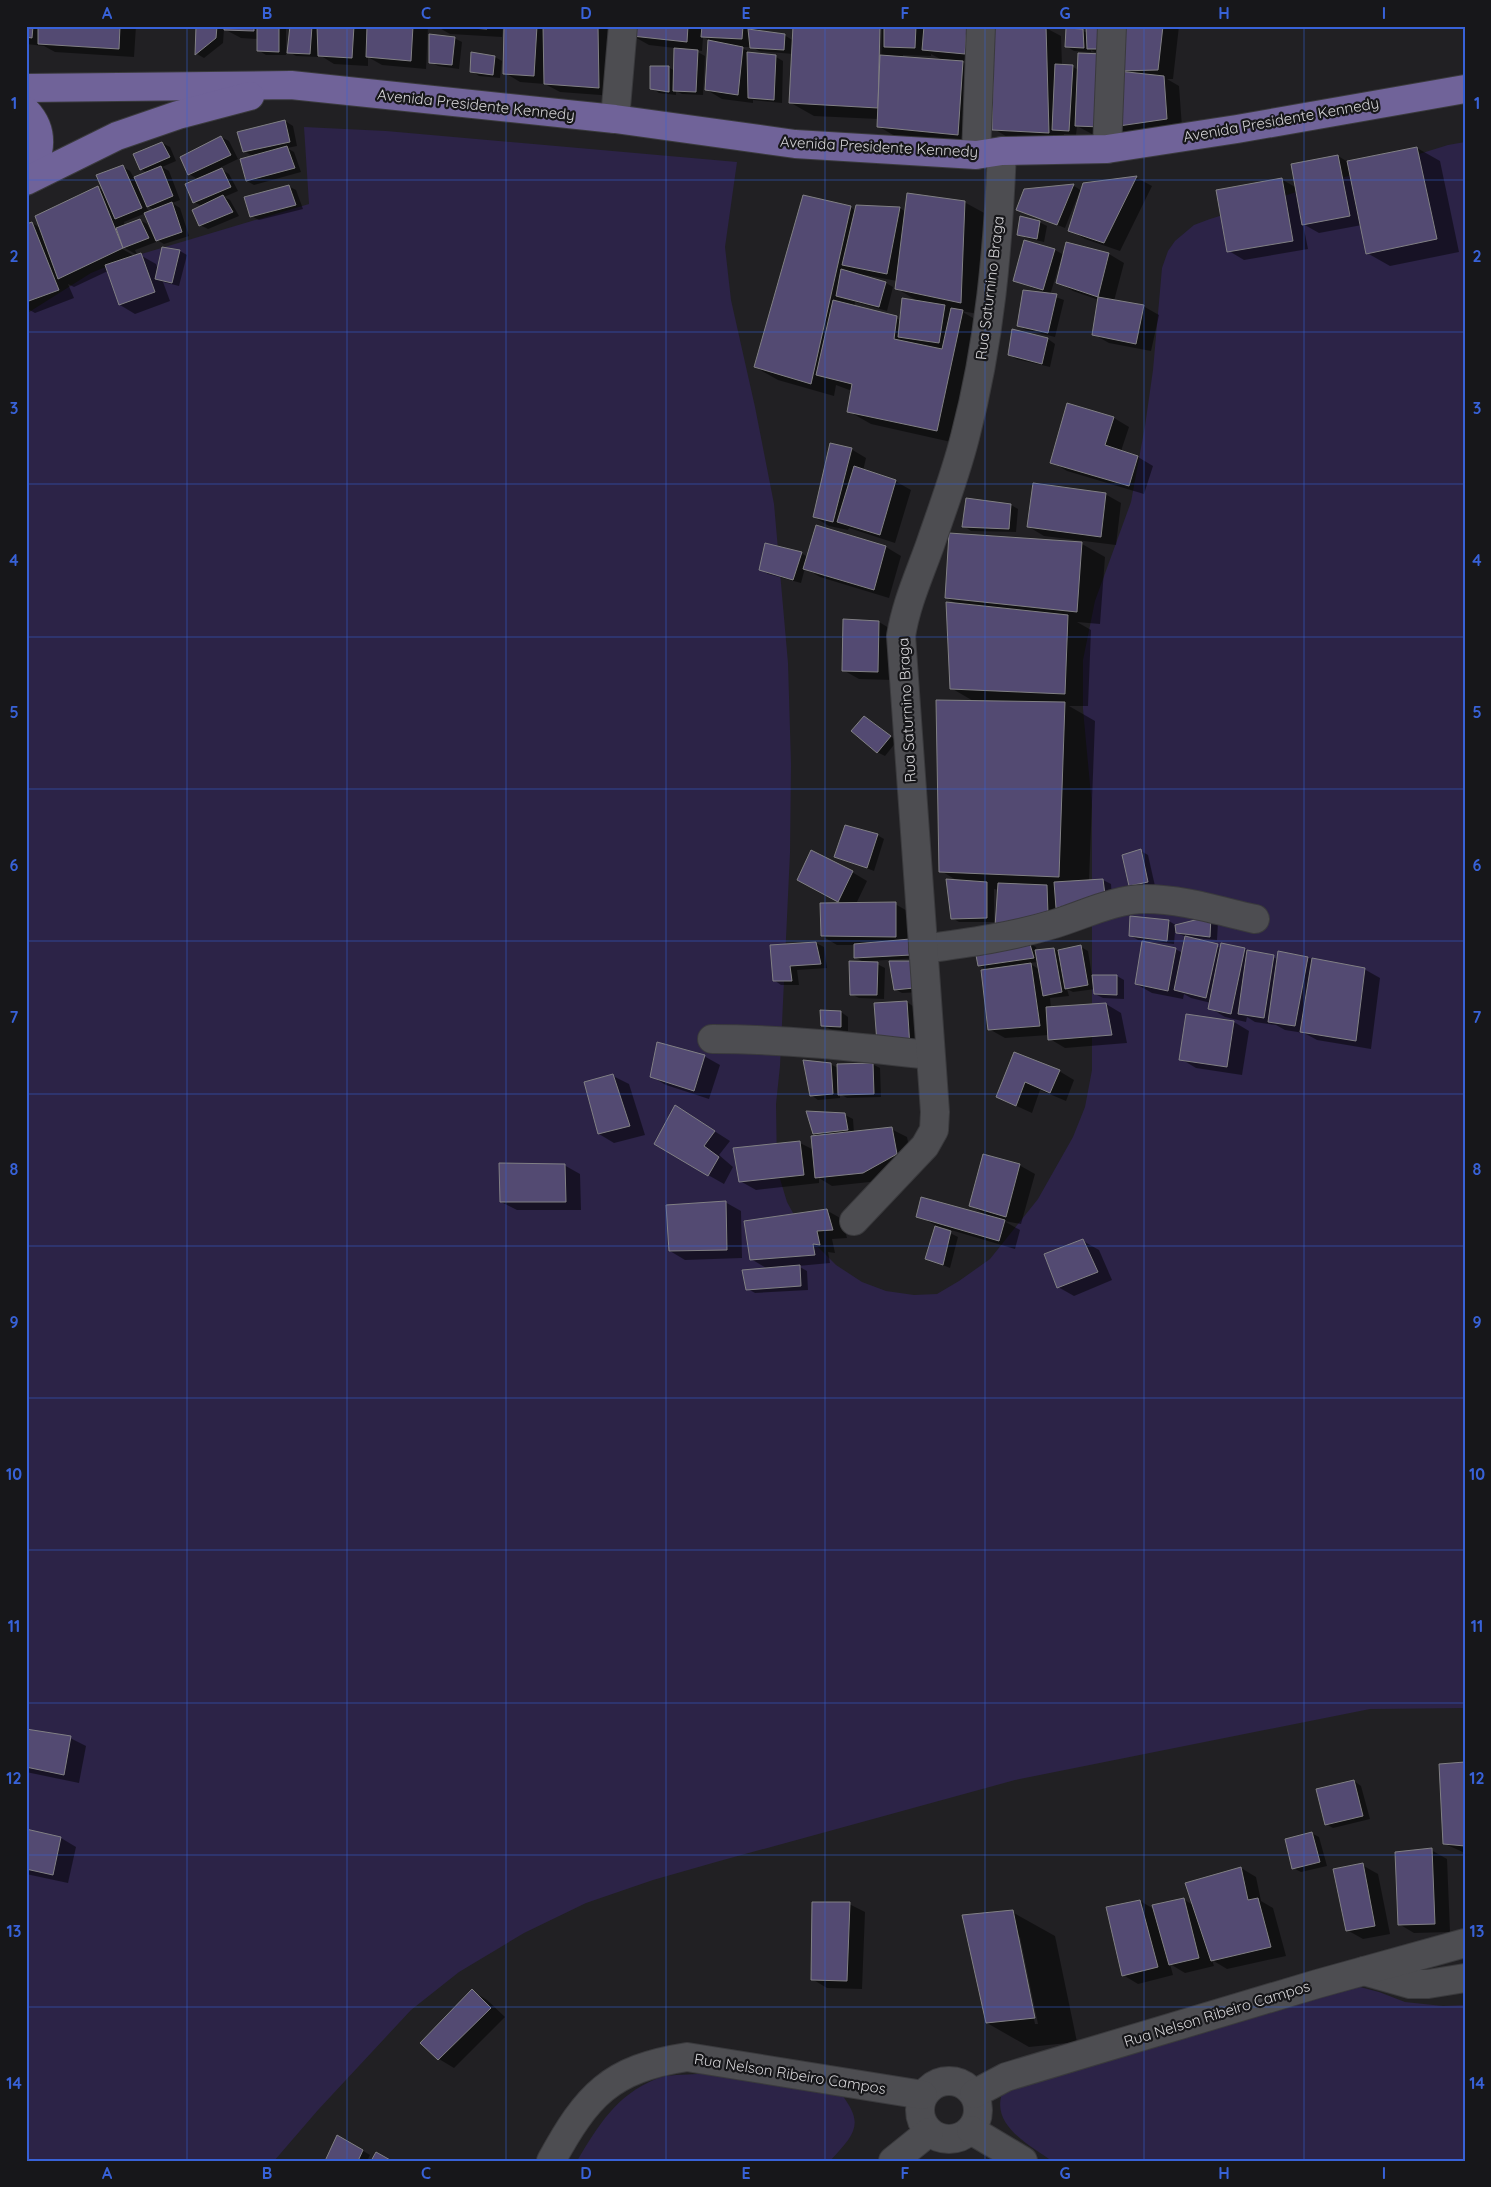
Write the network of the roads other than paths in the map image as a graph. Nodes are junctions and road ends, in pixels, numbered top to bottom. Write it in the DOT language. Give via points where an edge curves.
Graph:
graph roads {
  1 [pos="623,26"];
  2 [pos="981,26"];
  3 [pos="1112,26"];
  4 [pos="291,85"];
  5 [pos="26,88"];
  6 [pos="1465,89"];
  7 [pos="26,111"];
  8 [pos="616,119"];
  9 [pos="1107,149"];
  10 [pos="1002,151"];
  11 [pos="976,155"];
  12 [pos="26,173"];
  13 [pos="26,181"];
  14 [pos="1255,919"];
  15 [pos="923,949"];
  16 [pos="712,1039"];
  17 [pos="930,1055"];
  18 [pos="854,1220"];
  19 [pos="1465,1943"];
  20 [pos="1364,1971"];
  21 [pos="1465,1978"];
  22 [pos="974,2094"];
  23 [pos="922,2095"];
  24 [pos="971,2130"];
  25 [pos="929,2132"];
  26 [pos="551,2161"];
  27 [pos="893,2161"];
  28 [pos="1023,2161"];
  1 -- 8 [label="street"];
  2 -- 11 [label="street"];
  3 -- 9 [label="street"];
  4 -- 5 [label="main road, Avenida Presidente Kennedy"];
  4 -- 8 [label="main road, Avenida Presidente Kennedy"];
  4 -- 13 [label="main road, Avenida Presidente Kennedy" via="178,115 117,136"];
  6 -- 9 [label="main road, Avenida Presidente Kennedy"];
  7 -- 12 [label="main road" via="40,136 40,146"];
  8 -- 11 [label="main road, Avenida Presidente Kennedy" via="795,144"];
  9 -- 10 [label="main road, Avenida Presidente Kennedy"];
  10 -- 11 [label="main road, Avenida Presidente Kennedy"];
  10 -- 15 [label="street, Rua Saturnino Braga" via="998,244 986,340 965,438 905,612 901,636"];
  14 -- 15 [label="street" via="1165,900 1122,901 1008,937"];
  15 -- 17 [label="street, Rua Saturnino Braga"];
  16 -- 17 [label="street" via="792,1041"];
  17 -- 18 [label="street, Rua Saturnino Braga" via="934,1130 925,1146"];
  19 -- 20 [label="street, Rua Nelson Ribeiro Campos"];
  20 -- 21 [label="street" via="1410,1984"];
  20 -- 22 [label="street, Rua Nelson Ribeiro Campos" via="1006,2077"];
  22 -- 23 [label="street" via="965,2086 946,2081 936,2083"];
  22 -- 24 [label="street" via="978,2112"];
  23 -- 25 [label="street" via="920,2115"];
  23 -- 26 [label="street, Rua Nelson Ribeiro Campos" via="687,2057 662,2061 636,2069 597,2093 581,2111"];
  24 -- 25 [label="street" via="955,2140 936,2138"];
  24 -- 28 [label="street"];
  25 -- 27 [label="street"];
}
